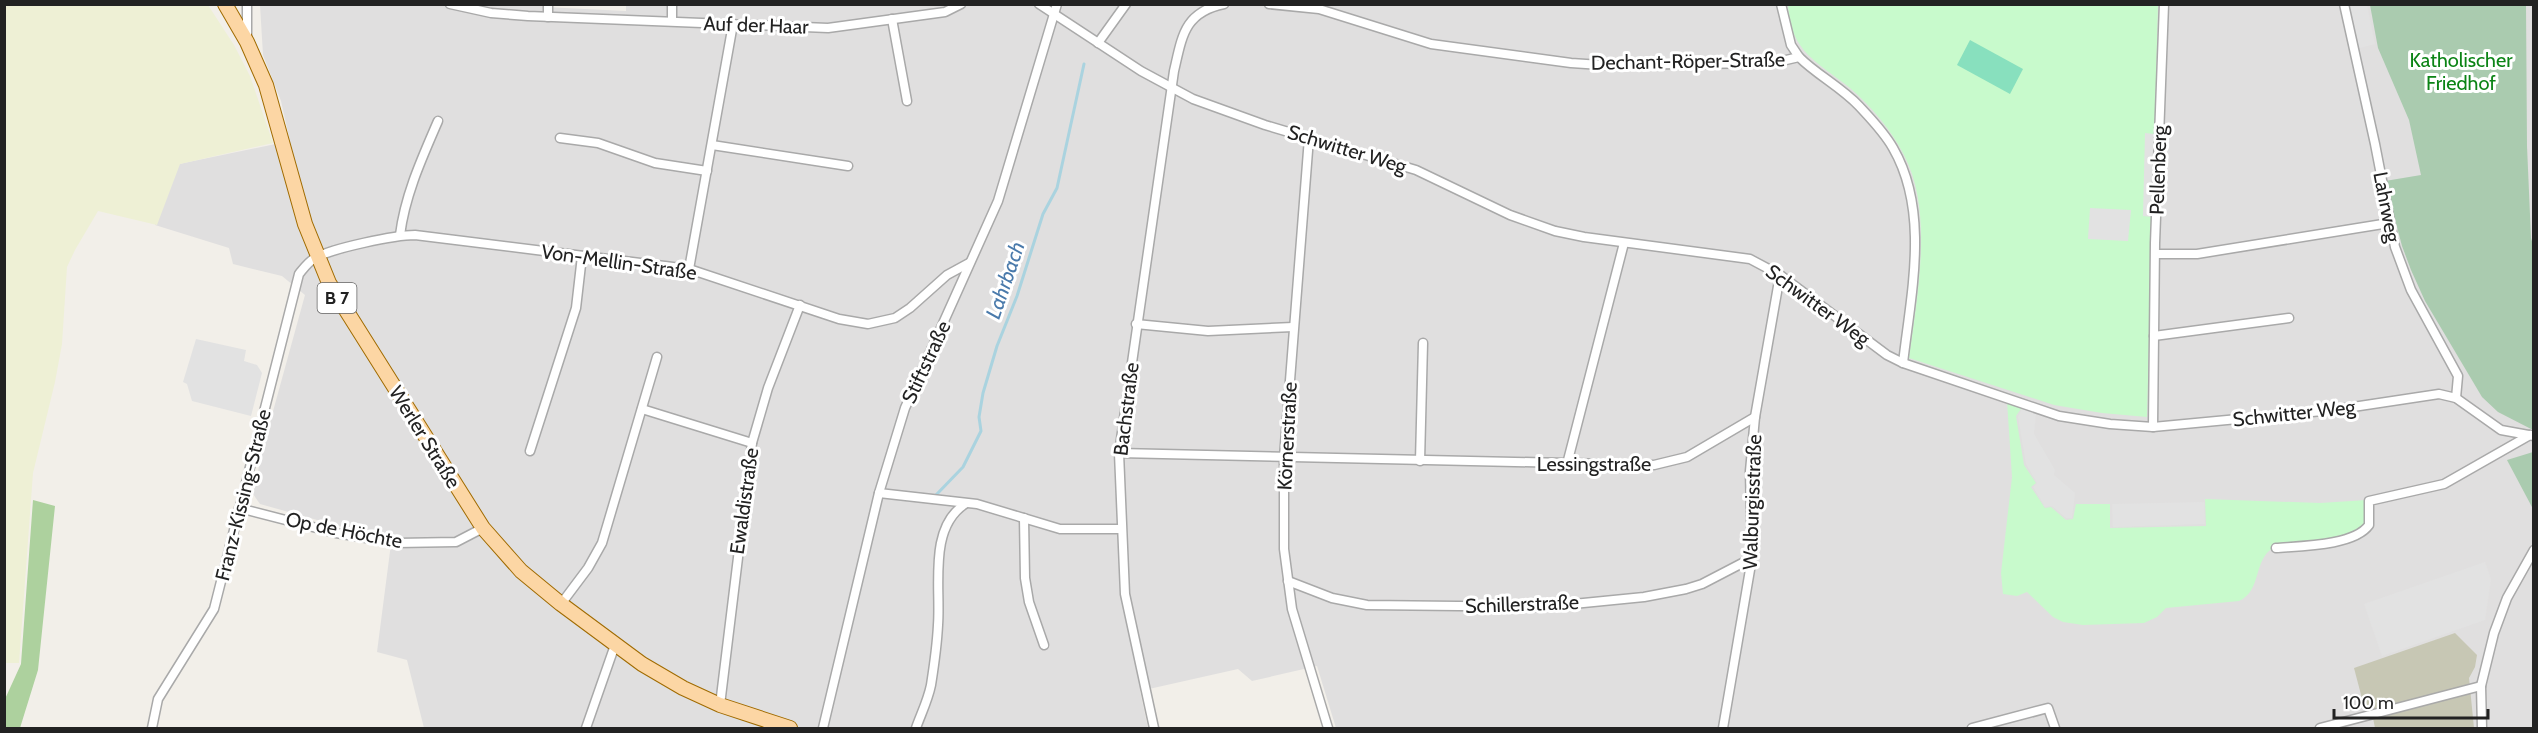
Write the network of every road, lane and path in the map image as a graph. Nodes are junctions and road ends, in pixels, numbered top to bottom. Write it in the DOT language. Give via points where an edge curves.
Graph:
graph roads {
  1 [pos="225,4"];
  2 [pos="248,4"];
  3 [pos="450,4"];
  4 [pos="548,4"];
  5 [pos="672,4"];
  6 [pos="961,4"];
  7 [pos="1039,4"];
  8 [pos="1057,4"];
  9 [pos="1126,4"];
  10 [pos="1224,4"];
  11 [pos="1269,4"];
  12 [pos="1780,4"];
  13 [pos="2164,4"];
  14 [pos="2344,4"];
  15 [pos="1055,15"];
  16 [pos="548,17"];
  17 [pos="892,19"];
  18 [pos="672,21"];
  19 [pos="733,24"];
  20 [pos="247,42"];
  21 [pos="1098,43"];
  22 [pos="1798,57"];
  23 [pos="1172,90"];
  24 [pos="907,101"];
  25 [pos="438,121"];
  26 [pos="560,138"];
  27 [pos="1309,138"];
  28 [pos="712,145"];
  29 [pos="848,166"];
  30 [pos="707,171"];
  31 [pos="2389,222"];
  32 [pos="400,235"];
  33 [pos="1624,243"];
  34 [pos="2156,254"];
  35 [pos="582,256"];
  36 [pos="317,257"];
  37 [pos="969,264"];
  38 [pos="689,269"];
  39 [pos="1780,275"];
  40 [pos="800,305"];
  41 [pos="2289,318"];
  42 [pos="1136,324"];
  43 [pos="1293,327"];
  44 [pos="2154,336"];
  45 [pos="1423,343"];
  46 [pos="657,357"];
  47 [pos="1903,363"];
  48 [pos="2456,398"];
  49 [pos="642,409"];
  50 [pos="1755,417"];
  51 [pos="2153,427"];
  52 [pos="2532,435"];
  53 [pos="752,443"];
  54 [pos="530,451"];
  55 [pos="1119,453"];
  56 [pos="1284,457"];
  57 [pos="1420,461"];
  58 [pos="1567,464"];
  59 [pos="879,493"];
  60 [pos="965,504"];
  61 [pos="239,508"];
  62 [pos="1024,518"];
  63 [pos="483,528"];
  64 [pos="1121,528"];
  65 [pos="2276,548"];
  66 [pos="2534,550"];
  67 [pos="1752,558"];
  68 [pos="1288,581"];
  69 [pos="561,604"];
  70 [pos="615,645"];
  71 [pos="1044,645"];
  72 [pos="2481,686"];
  73 [pos="720,705"];
  74 [pos="152,729"];
  75 [pos="585,729"];
  76 [pos="790,729"];
  77 [pos="823,729"];
  78 [pos="916,729"];
  79 [pos="1154,729"];
  80 [pos="1328,729"];
  81 [pos="1723,729"];
  82 [pos="1972,729"];
  83 [pos="2055,729"];
  84 [pos="2320,729"];
  85 [pos="2482,729"];
  1 -- 20 [label="main road, Werler Straße / B 7"];
  2 -- 20 [label="street"];
  3 -- 16 [label="street, Auf der Haar" via="491,13"];
  4 -- 16 [label="street"];
  5 -- 18 [label="street"];
  6 -- 17 [label="street, Auf der Haar" via="945,12"];
  7 -- 15 [label="street"];
  8 -- 15 [label="street, Stiftstraße"];
  9 -- 21 [label="street"];
  10 -- 23 [label="street" via="1206,10 1186,26"];
  11 -- 22 [label="street, Dechant-Röper-Straße" via="1319,9 1431,44 1571,63 1773,63"];
  12 -- 22 [label="street"];
  13 -- 34 [label="street, Pellenberg"];
  14 -- 31 [label="street, Lahrweg"];
  15 -- 21 [label="street, Schwitter Weg"];
  15 -- 37 [label="street, Stiftstraße" via="1005,181"];
  16 -- 18 [label="street, Auf der Haar"];
  17 -- 19 [label="street, Auf der Haar" via="828,28"];
  17 -- 24 [label="street"];
  18 -- 19 [label="street, Auf der Haar"];
  19 -- 28 [label="street"];
  20 -- 36 [label="main road, Werler Straße / B 7" via="272,103 301,213"];
  21 -- 23 [label="street, Schwitter Weg"];
  22 -- 47 [label="street, Dechant-Röper-Straße" via="1843,91 1883,133 1907,181 1915,245"];
  23 -- 27 [label="street, Schwitter Weg"];
  23 -- 42 [label="street, Bachstraße"];
  25 -- 32 [label="street" via="413,181"];
  26 -- 30 [label="street" via="598,143 655,163"];
  27 -- 33 [label="street, Schwitter Weg" via="1416,170 1556,231"];
  27 -- 43 [label="street, Körnerstraße"];
  28 -- 29 [label="street"];
  28 -- 30 [label="street"];
  30 -- 38 [label="street"];
  31 -- 34 [label="street" via="2197,254"];
  31 -- 48 [label="street, Lahrweg" via="2411,290 2458,376"];
  32 -- 35 [label="street, Von-Mellin-Straße"];
  32 -- 36 [label="street, Von-Mellin-Straße"];
  33 -- 39 [label="street, Schwitter Weg" via="1736,256"];
  33 -- 58 [label="street"];
  34 -- 44 [label="street, Pellenberg"];
  35 -- 38 [label="street, Von-Mellin-Straße"];
  35 -- 54 [label="street" via="576,308"];
  36 -- 61 [label="street, Franz-Kissing-Straße" via="299,274"];
  36 -- 63 [label="main road, Werler Straße / B 7" via="347,315"];
  37 -- 40 [label="street, Von-Mellin-Straße" via="946,274 910,308 880,323 856,324"];
  37 -- 59 [label="street, Stiftstraße" via="905,408"];
  38 -- 40 [label="street, Von-Mellin-Straße"];
  39 -- 47 [label="street, Schwitter Weg" via="1872,345"];
  39 -- 50 [label="street, Walburgisstraße"];
  40 -- 53 [label="street, Ewaldistraße"];
  41 -- 44 [label="street"];
  42 -- 43 [label="street" via="1208,331"];
  42 -- 55 [label="street, Bachstraße"];
  43 -- 56 [label="street, Körnerstraße"];
  44 -- 51 [label="street, Pellenberg"];
  45 -- 57 [label="street"];
  46 -- 49 [label="street"];
  47 -- 51 [label="street, Schwitter Weg" via="2059,416"];
  48 -- 51 [label="street, Schwitter Weg" via="2439,394 2333,410"];
  48 -- 52 [label="street" via="2501,430"];
  49 -- 53 [label="street"];
  49 -- 69 [label="street" via="602,543"];
  50 -- 58 [label="street, Lessingstraße" via="1705,448 1669,463"];
  50 -- 67 [label="street, Walburgisstraße" via="1750,471"];
  52 -- 65 [label="street" via="2444,484 2369,501 2369,525 2357,536"];
  53 -- 73 [label="street, Ewaldistraße"];
  55 -- 56 [label="street, Lessingstraße"];
  55 -- 64 [label="street, Bachstraße"];
  56 -- 57 [label="street, Lessingstraße"];
  56 -- 68 [label="street, Körnerstraße"];
  57 -- 58 [label="street, Lessingstraße"];
  59 -- 60 [label="street"];
  59 -- 77 [label="street, Stiftstraße"];
  60 -- 62 [label="street"];
  60 -- 78 [label="street" via="955,511 942,539 931,686"];
  61 -- 63 [label="street, Op de Höchte" via="336,533 397,543 456,542"];
  61 -- 74 [label="street, Franz-Kissing-Straße" via="214,609 158,699"];
  62 -- 64 [label="street" via="1060,529"];
  62 -- 71 [label="street" via="1025,578"];
  63 -- 69 [label="main road, Werler Straße / B 7" via="521,571"];
  64 -- 79 [label="street, Bachstraße" via="1125,594"];
  66 -- 72 [label="street" via="2507,598"];
  67 -- 68 [label="street, Schillerstraße" via="1686,589 1542,607 1367,605 1332,598"];
  67 -- 81 [label="street, Walburgisstraße"];
  68 -- 80 [label="street, Körnerstraße" via="1292,609"];
  69 -- 70 [label="main road, Werler Straße / B 7"];
  70 -- 73 [label="main road, Werler Straße / B 7" via="660,676"];
  70 -- 75 [label="street"];
  72 -- 84 [label="street"];
  72 -- 85 [label="street"];
  73 -- 76 [label="main road, Werler Straße / B 7"];
  82 -- 83 [label="street" via="2048,708"];
}
